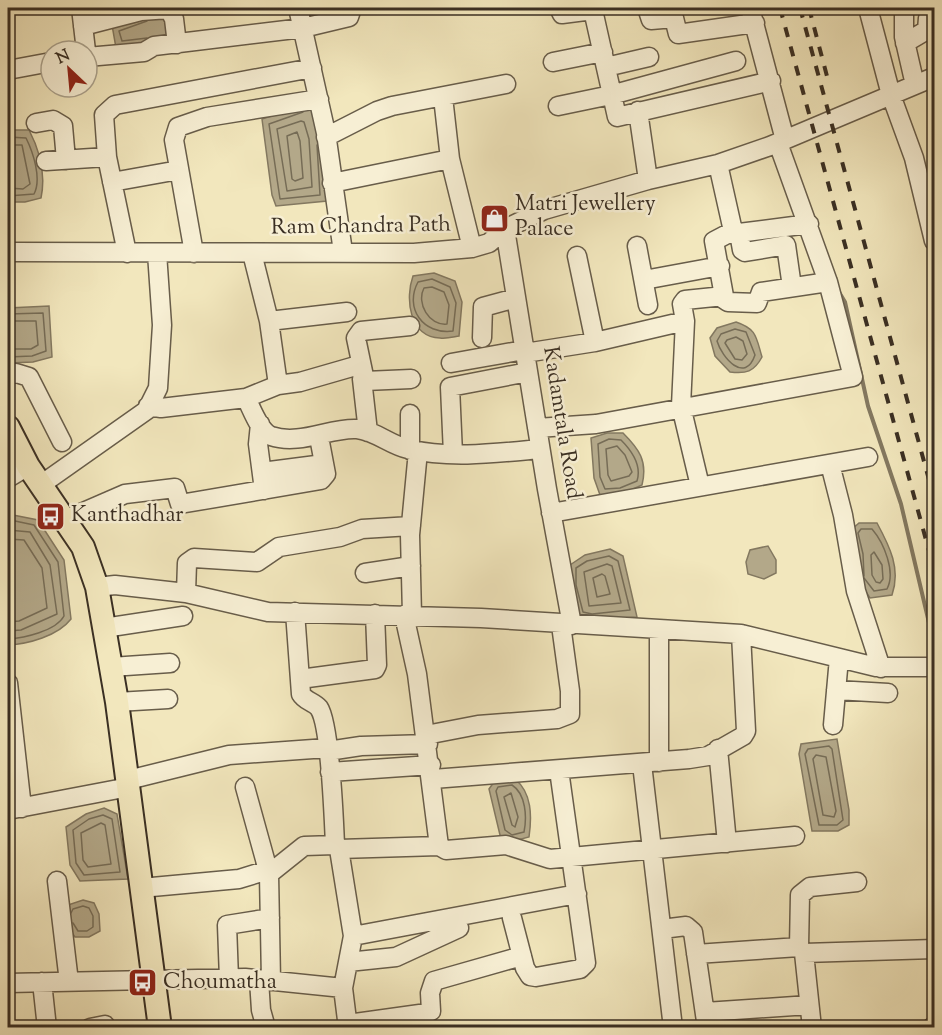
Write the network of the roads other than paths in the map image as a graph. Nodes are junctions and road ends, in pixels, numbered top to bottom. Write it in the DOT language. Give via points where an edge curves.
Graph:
graph roads {
  1 [pos="298,8"];
  2 [pos="352,8"];
  3 [pos="559,8"];
  4 [pos="647,8"];
  5 [pos="868,8"];
  6 [pos="903,8"];
  7 [pos="753,15"];
  8 [pos="82,17"];
  9 [pos="928,18"];
  10 [pos="303,28"];
  11 [pos="85,39"];
  12 [pos="905,43"];
  13 [pos="177,44"];
  14 [pos="99,56"];
  15 [pos="649,57"];
  16 [pos="604,60"];
  17 [pos="736,61"];
  18 [pos="553,62"];
  19 [pos="39,64"];
  20 [pos="312,68"];
  21 [pos="8,70"];
  22 [pos="934,77"];
  23 [pos="771,81"];
  24 [pos="506,84"];
  25 [pos="915,85"];
  26 [pos="611,95"];
  27 [pos="891,95"];
  28 [pos="443,97"];
  29 [pos="318,99"];
  30 [pos="558,106"];
  31 [pos="638,111"];
  32 [pos="36,123"];
  33 [pos="326,137"];
  34 [pos="781,142"];
  35 [pos="107,157"];
  36 [pos="450,159"];
  37 [pos="66,160"];
  38 [pos="46,161"];
  39 [pos="718,164"];
  40 [pos="179,170"];
  41 [pos="648,180"];
  42 [pos="112,182"];
  43 [pos="332,183"];
  44 [pos="808,224"];
  45 [pos="505,229"];
  46 [pos="735,234"];
  47 [pos="934,241"];
  48 [pos="637,246"];
  49 [pos="472,248"];
  50 [pos="8,252"];
  51 [pos="343,252"];
  52 [pos="127,253"];
  53 [pos="157,253"];
  54 [pos="194,253"];
  55 [pos="252,253"];
  56 [pos="578,256"];
  57 [pos="720,266"];
  58 [pos="644,280"];
  59 [pos="828,282"];
  60 [pos="792,287"];
  61 [pos="516,298"];
  62 [pos="722,298"];
  63 [pos="648,304"];
  64 [pos="347,312"];
  65 [pos="269,321"];
  66 [pos="685,321"];
  67 [pos="410,326"];
  68 [pos="482,338"];
  69 [pos="595,342"];
  70 [pos="525,352"];
  71 [pos="451,363"];
  72 [pos="361,372"];
  73 [pos="528,372"];
  74 [pos="8,375"];
  75 [pos="411,379"];
  76 [pos="278,385"];
  77 [pos="246,398"];
  78 [pos="148,406"];
  79 [pos="681,406"];
  80 [pos="410,414"];
  81 [pos="260,424"];
  82 [pos="8,427"];
  83 [pos="537,428"];
  84 [pos="368,432"];
  85 [pos="319,436"];
  86 [pos="62,442"];
  87 [pos="540,449"];
  88 [pos="414,450"];
  89 [pos="453,454"];
  90 [pos="868,457"];
  91 [pos="830,464"];
  92 [pos="28,466"];
  93 [pos="8,478"];
  94 [pos="263,481"];
  95 [pos="42,484"];
  96 [pos="700,486"];
  97 [pos="551,513"];
  98 [pos="65,520"];
  99 [pos="411,525"];
  100 [pos="411,566"];
  101 [pos="365,573"];
  102 [pos="97,587"];
  103 [pos="186,593"];
  104 [pos="295,612"];
  105 [pos="375,614"];
  106 [pos="408,615"];
  107 [pos="183,616"];
  108 [pos="566,625"];
  109 [pos="104,628"];
  110 [pos="659,629"];
  111 [pos="741,634"];
  112 [pos="839,658"];
  113 [pos="170,663"];
  114 [pos="111,667"];
  115 [pos="926,667"];
  116 [pos="881,668"];
  117 [pos="300,679"];
  118 [pos="8,683"];
  119 [pos="836,690"];
  120 [pos="888,693"];
  121 [pos="168,699"];
  122 [pos="117,702"];
  123 [pos="832,725"];
  124 [pos="427,739"];
  125 [pos="718,749"];
  126 [pos="328,750"];
  127 [pos="651,763"];
  128 [pos="559,770"];
  129 [pos="330,772"];
  130 [pos="432,772"];
  131 [pos="128,783"];
  132 [pos="245,787"];
  133 [pos="15,809"];
  134 [pos="795,836"];
  135 [pos="726,843"];
  136 [pos="439,846"];
  137 [pos="337,847"];
  138 [pos="653,850"];
  139 [pos="569,855"];
  140 [pos="268,872"];
  141 [pos="57,881"];
  142 [pos="857,882"];
  143 [pos="141,888"];
  144 [pos="577,894"];
  145 [pos="270,918"];
  146 [pos="512,918"];
  147 [pos="459,928"];
  148 [pos="662,929"];
  149 [pos="353,936"];
  150 [pos="934,949"];
  151 [pos="802,950"];
  152 [pos="696,954"];
  153 [pos="522,957"];
  154 [pos="348,962"];
  155 [pos="229,979"];
  156 [pos="153,980"];
  157 [pos="265,980"];
  158 [pos="42,982"];
  159 [pos="69,982"];
  160 [pos="8,983"];
  161 [pos="343,988"];
  162 [pos="809,1005"];
  163 [pos="706,1020"];
  164 [pos="348,1026"];
  165 [pos="47,1028"];
  166 [pos="160,1028"];
  167 [pos="266,1028"];
  168 [pos="673,1028"];
  169 [pos="812,1028"];
  1 -- 10 [label="street"];
  2 -- 10 [label="street" via="349,17 342,20"];
  3 -- 16 [label="street" via="562,14 593,10"];
  4 -- 7 [label="street" via="651,21 674,18 678,34"];
  5 -- 27 [label="street"];
  6 -- 12 [label="street"];
  7 -- 23 [label="street"];
  8 -- 11 [label="street"];
  8 -- 13 [label="street" via="169,9"];
  9 -- 12 [label="street" via="927,30"];
  10 -- 13 [label="street"];
  10 -- 20 [label="street"];
  12 -- 25 [label="street"];
  13 -- 14 [label="street"];
  15 -- 16 [label="street"];
  16 -- 18 [label="street"];
  16 -- 26 [label="street"];
  17 -- 26 [label="street"];
  19 -- 21 [label="street"];
  20 -- 29 [label="street"];
  20 -- 35 [label="street" via="115,105 104,115"];
  22 -- 25 [label="street, Ram Chandra Path"];
  23 -- 31 [label="street"];
  23 -- 34 [label="street"];
  24 -- 28 [label="street"];
  25 -- 27 [label="street, Ram Chandra Path"];
  26 -- 30 [label="street"];
  26 -- 31 [label="street" via="617,117"];
  27 -- 34 [label="street, Ram Chandra Path"];
  27 -- 47 [label="street" via="915,158"];
  28 -- 33 [label="street" via="376,111"];
  28 -- 36 [label="street"];
  29 -- 33 [label="street"];
  29 -- 40 [label="street" via="184,123 174,134"];
  31 -- 41 [label="street"];
  32 -- 37 [label="street" via="53,120 63,126"];
  33 -- 43 [label="street"];
  34 -- 39 [label="street, Ram Chandra Path"];
  34 -- 44 [label="street"];
  35 -- 37 [label="street"];
  35 -- 42 [label="street"];
  36 -- 43 [label="street"];
  36 -- 49 [label="street"];
  37 -- 38 [label="street"];
  39 -- 41 [label="street, Ram Chandra Path"];
  39 -- 46 [label="street"];
  40 -- 42 [label="street"];
  40 -- 54 [label="street"];
  41 -- 45 [label="street, Ram Chandra Path" via="544,210"];
  42 -- 52 [label="street"];
  43 -- 51 [label="street"];
  44 -- 46 [label="street"];
  44 -- 59 [label="street"];
  45 -- 49 [label="street, Ram Chandra Path" via="489,243"];
  45 -- 61 [label="street, Kadamtala Road"];
  46 -- 57 [label="street" via="715,239"];
  46 -- 60 [label="street" via="745,252 786,245"];
  48 -- 58 [label="street"];
  49 -- 51 [label="street, Ram Chandra Path" via="414,253"];
  50 -- 52 [label="street, Ram Chandra Path"];
  51 -- 55 [label="street, Ram Chandra Path"];
  52 -- 53 [label="street, Ram Chandra Path"];
  53 -- 54 [label="street, Ram Chandra Path"];
  53 -- 78 [label="street" via="162,325 158,388"];
  54 -- 55 [label="street, Ram Chandra Path"];
  55 -- 65 [label="street"];
  56 -- 69 [label="street"];
  57 -- 58 [label="street"];
  57 -- 62 [label="street" via="725,293"];
  58 -- 63 [label="street"];
  59 -- 60 [label="street"];
  59 -- 79 [label="street" via="853,374 850,379"];
  60 -- 62 [label="street" via="761,292 757,303 728,302"];
  61 -- 68 [label="street" via="483,307"];
  61 -- 70 [label="street, Kadamtala Road"];
  62 -- 66 [label="street" via="683,301"];
  64 -- 65 [label="street"];
  65 -- 76 [label="street"];
  66 -- 69 [label="street"];
  66 -- 79 [label="street"];
  67 -- 72 [label="street" via="361,331 356,338"];
  69 -- 70 [label="street"];
  70 -- 71 [label="street"];
  70 -- 73 [label="street, Kadamtala Road"];
  72 -- 75 [label="street" via="370,383"];
  72 -- 76 [label="street"];
  72 -- 84 [label="street"];
  73 -- 83 [label="street, Kadamtala Road"];
  73 -- 89 [label="street" via="450,387"];
  74 -- 86 [label="street" via="29,377"];
  76 -- 77 [label="street"];
  77 -- 78 [label="street" via="161,408"];
  77 -- 81 [label="street"];
  78 -- 95 [label="street"];
  79 -- 83 [label="street" via="596,424"];
  79 -- 96 [label="street"];
  80 -- 88 [label="street"];
  81 -- 85 [label="street" via="271,436"];
  81 -- 94 [label="street" via="258,444"];
  82 -- 92 [label="main road"];
  83 -- 87 [label="street, Kadamtala Road"];
  84 -- 85 [label="street" via="354,429"];
  84 -- 88 [label="street"];
  85 -- 94 [label="street" via="326,474 321,480"];
  87 -- 89 [label="street"];
  87 -- 97 [label="street, Kadamtala Road"];
  88 -- 89 [label="street"];
  88 -- 99 [label="street"];
  90 -- 91 [label="street"];
  91 -- 96 [label="street"];
  91 -- 116 [label="street" via="854,586"];
  92 -- 93 [label="street"];
  92 -- 95 [label="main road"];
  94 -- 98 [label="street" via="180,504 175,488 125,494"];
  95 -- 98 [label="main road"];
  96 -- 97 [label="street"];
  97 -- 108 [label="street, Kadamtala Road"];
  98 -- 102 [label="main road" via="83,547"];
  99 -- 100 [label="street"];
  99 -- 103 [label="street" via="363,529 340,537 279,547 257,562 194,558 188,563"];
  100 -- 101 [label="street"];
  100 -- 106 [label="street"];
  102 -- 103 [label="street" via="116,585"];
  102 -- 109 [label="main road"];
  103 -- 104 [label="street" via="268,612"];
  104 -- 105 [label="street"];
  104 -- 117 [label="street"];
  105 -- 106 [label="street"];
  105 -- 117 [label="street" via="375,669"];
  106 -- 108 [label="street"];
  106 -- 124 [label="street"];
  107 -- 109 [label="street"];
  108 -- 110 [label="street"];
  108 -- 124 [label="street, Kadamtala Road" via="570,714 478,725"];
  109 -- 114 [label="main road"];
  110 -- 111 [label="street"];
  110 -- 127 [label="street"];
  111 -- 112 [label="street"];
  111 -- 125 [label="street" via="746,731"];
  112 -- 116 [label="street"];
  112 -- 119 [label="street"];
  113 -- 114 [label="street"];
  114 -- 122 [label="main road"];
  115 -- 116 [label="street"];
  117 -- 126 [label="street" via="304,699 318,707 321,714"];
  118 -- 133 [label="street"];
  119 -- 120 [label="street"];
  119 -- 123 [label="street"];
  121 -- 122 [label="street"];
  122 -- 131 [label="main road"];
  124 -- 126 [label="street"];
  124 -- 130 [label="street"];
  125 -- 127 [label="street" via="708,756"];
  125 -- 135 [label="street"];
  126 -- 129 [label="street"];
  126 -- 131 [label="street" via="229,755"];
  127 -- 128 [label="street"];
  127 -- 138 [label="street"];
  128 -- 130 [label="street"];
  128 -- 139 [label="street"];
  129 -- 130 [label="street"];
  129 -- 137 [label="street"];
  130 -- 136 [label="street"];
  131 -- 133 [label="street"];
  131 -- 143 [label="main road"];
  132 -- 140 [label="street"];
  134 -- 135 [label="street"];
  135 -- 138 [label="street"];
  136 -- 137 [label="street"];
  136 -- 139 [label="street" via="446,850 506,845 550,859"];
  137 -- 140 [label="street" via="304,846"];
  137 -- 149 [label="street"];
  138 -- 139 [label="street"];
  138 -- 148 [label="street"];
  139 -- 144 [label="street"];
  140 -- 143 [label="street" via="239,879"];
  140 -- 145 [label="street"];
  141 -- 159 [label="street"];
  142 -- 151 [label="street" via="804,890 800,895"];
  143 -- 156 [label="main road"];
  144 -- 149 [label="street"];
  144 -- 153 [label="street" via="586,963 580,969 536,977 530,976"];
  145 -- 155 [label="street" via="227,925"];
  145 -- 157 [label="street"];
  146 -- 153 [label="street"];
  147 -- 154 [label="street" via="396,957"];
  148 -- 152 [label="street" via="690,928"];
  148 -- 168 [label="street"];
  149 -- 154 [label="street"];
  150 -- 151 [label="street"];
  151 -- 152 [label="street"];
  151 -- 162 [label="street"];
  152 -- 163 [label="street"];
  153 -- 164 [label="street" via="434,981 431,1011 427,1014"];
  154 -- 161 [label="street"];
  155 -- 156 [label="street"];
  155 -- 157 [label="street"];
  156 -- 159 [label="street"];
  156 -- 166 [label="main road"];
  157 -- 161 [label="street"];
  157 -- 167 [label="street" via="261,1010"];
  158 -- 159 [label="street"];
  158 -- 160 [label="street"];
  158 -- 165 [label="street"];
  161 -- 164 [label="street"];
  162 -- 163 [label="street"];
  162 -- 169 [label="street"];
}
